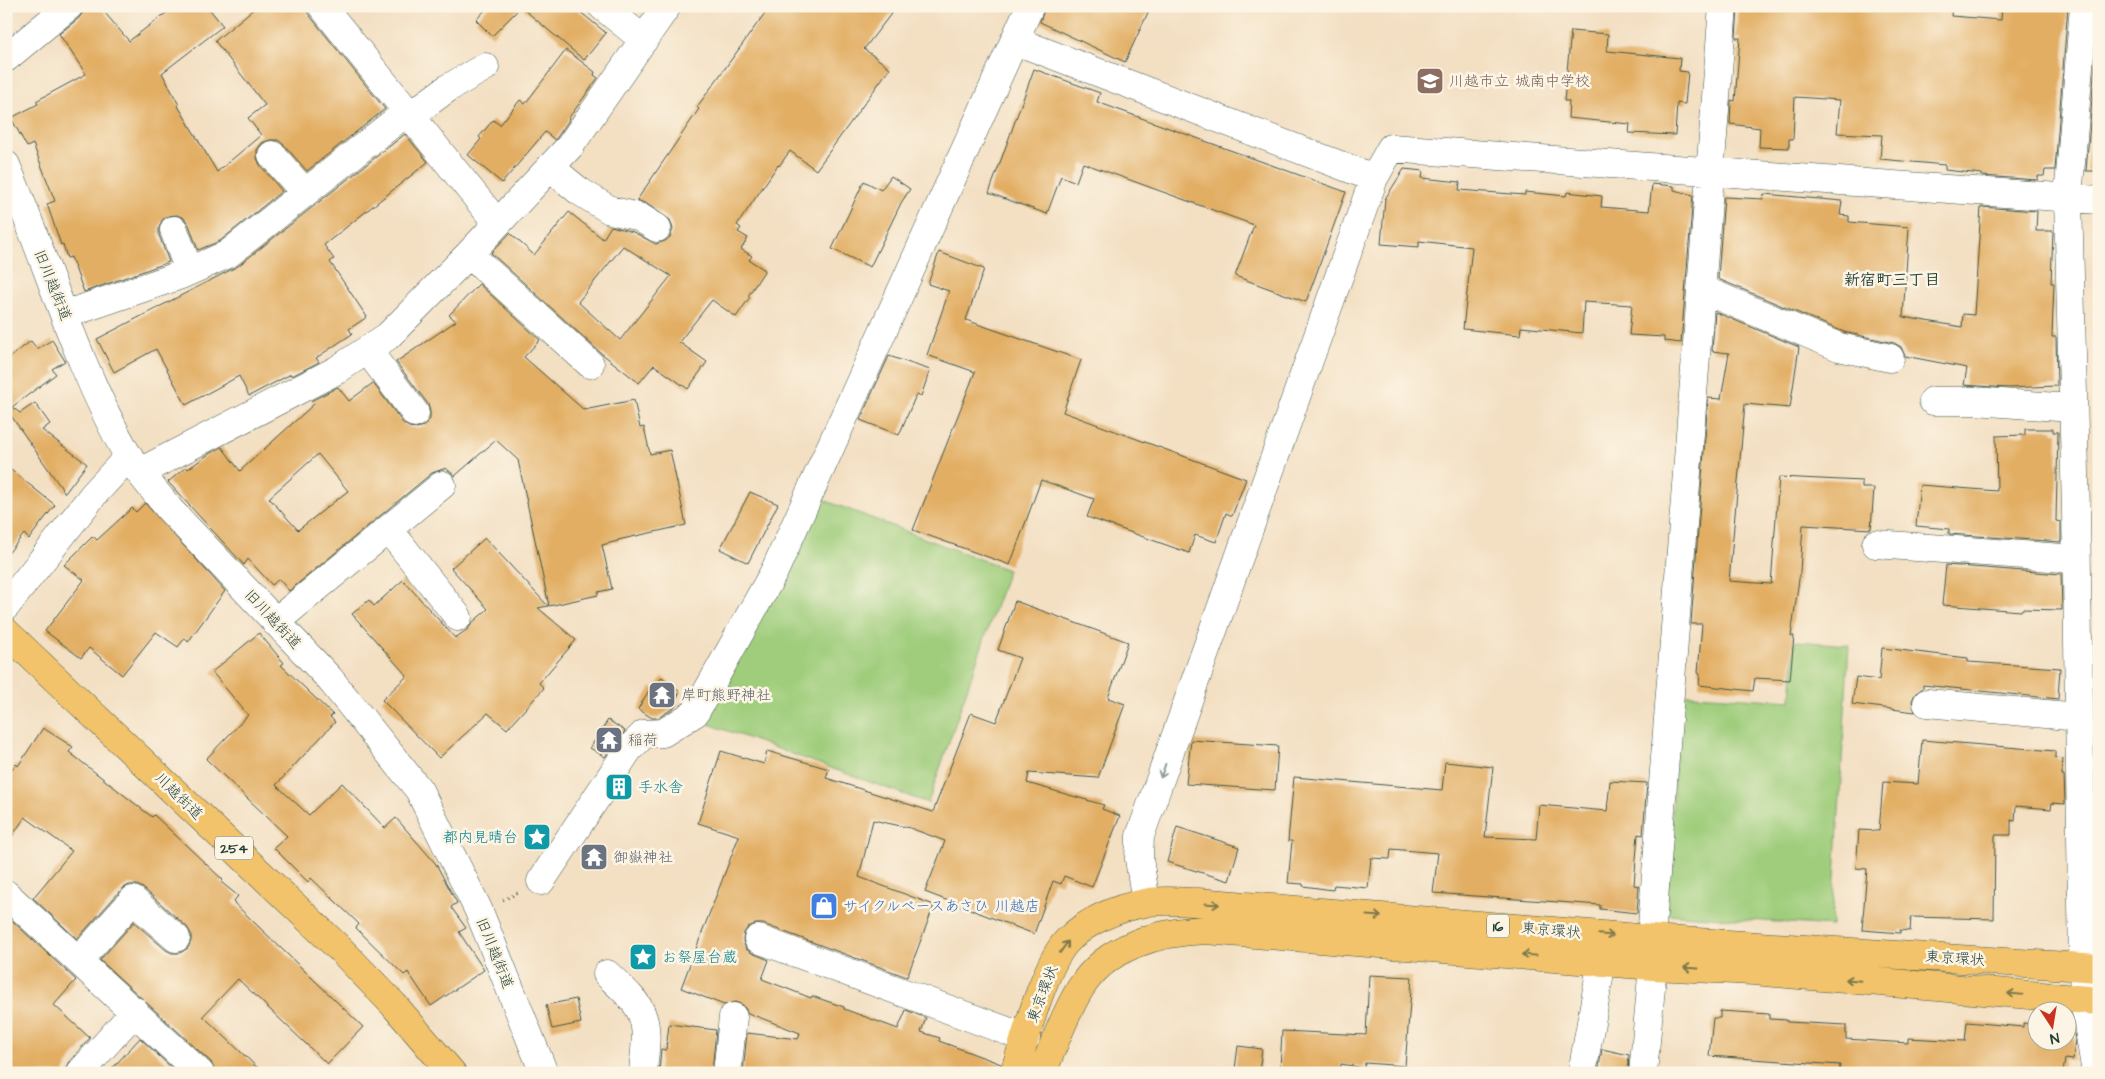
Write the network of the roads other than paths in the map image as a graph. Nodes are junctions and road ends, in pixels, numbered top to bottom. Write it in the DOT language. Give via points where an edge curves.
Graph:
graph roads {
  1 [pos="69,6"];
  2 [pos="322,6"];
  3 [pos="602,6"];
  4 [pos="668,6"];
  5 [pos="1030,6"];
  6 [pos="1723,6"];
  7 [pos="2084,6"];
  8 [pos="644,40"];
  9 [pos="1016,41"];
  10 [pos="6,58"];
  11 [pos="485,67"];
  12 [pos="409,113"];
  13 [pos="272,155"];
  14 [pos="6,164"];
  15 [pos="551,168"];
  16 [pos="1709,171"];
  17 [pos="1374,178"];
  18 [pos="305,193"];
  19 [pos="2068,198"];
  20 [pos="2099,200"];
  21 [pos="497,223"];
  22 [pos="657,228"];
  23 [pos="174,230"];
  24 [pos="469,254"];
  25 [pos="189,271"];
  26 [pos="1701,289"];
  27 [pos="64,315"];
  28 [pos="368,351"];
  29 [pos="1890,358"];
  30 [pos="590,364"];
  31 [pos="1933,401"];
  32 [pos="2072,408"];
  33 [pos="415,413"];
  34 [pos="134,464"];
  35 [pos="442,485"];
  36 [pos="2088,512"];
  37 [pos="388,530"];
  38 [pos="1876,544"];
  39 [pos="2076,559"];
  40 [pos="6,606"];
  41 [pos="458,617"];
  42 [pos="275,622"];
  43 [pos="6,632"];
  44 [pos="1928,703"];
  45 [pos="2079,717"];
  46 [pos="540,881"];
  47 [pos="6,894"];
  48 [pos="1146,902"];
  49 [pos="176,938"];
  50 [pos="1651,938"];
  51 [pos="758,939"];
  52 [pos="79,960"];
  53 [pos="1602,961"];
  54 [pos="1653,966"];
  55 [pos="2091,967"];
  56 [pos="606,974"];
  57 [pos="2092,1001"];
  58 [pos="135,1012"];
  59 [pos="733,1017"];
  60 [pos="1026,1038"];
  61 [pos="80,1073"];
  62 [pos="200,1073"];
  63 [pos="452,1073"];
  64 [pos="544,1073"];
  65 [pos="643,1073"];
  66 [pos="727,1073"];
  67 [pos="1014,1073"];
  68 [pos="1042,1073"];
  69 [pos="1582,1073"];
  70 [pos="1643,1073"];
  71 [pos="2096,1073"];
  1 -- 10 [label="street"];
  2 -- 12 [label="street"];
  3 -- 8 [label="street"];
  4 -- 8 [label="street"];
  5 -- 9 [label="street"];
  6 -- 16 [label="street"];
  7 -- 19 [label="street"];
  8 -- 15 [label="street"];
  9 -- 17 [label="street"];
  9 -- 46 [label="street" via="774,572 695,713 662,733 644,734 629,749"];
  11 -- 12 [label="street"];
  12 -- 18 [label="street"];
  12 -- 21 [label="street"];
  13 -- 18 [label="street"];
  14 -- 27 [label="street, 旧川越街道"];
  15 -- 21 [label="street"];
  15 -- 22 [label="street" via="578,191 610,210 639,217"];
  16 -- 17 [label="street" via="1391,148"];
  16 -- 19 [label="street"];
  16 -- 26 [label="street"];
  17 -- 48 [label="street, one-way" via="1140,836"];
  18 -- 25 [label="street" via="228,254"];
  19 -- 20 [label="street"];
  19 -- 32 [label="street"];
  21 -- 24 [label="street"];
  23 -- 25 [label="street"];
  24 -- 28 [label="street" via="388,336"];
  24 -- 30 [label="street"];
  25 -- 27 [label="street"];
  26 -- 29 [label="street" via="1839,347"];
  26 -- 50 [label="street"];
  27 -- 34 [label="street, 旧川越街道"];
  28 -- 33 [label="street"];
  28 -- 34 [label="street" via="337,370"];
  31 -- 32 [label="street"];
  32 -- 36 [label="street"];
  34 -- 40 [label="street" via="94,494"];
  34 -- 42 [label="street, 旧川越街道" via="170,510"];
  35 -- 37 [label="street"];
  36 -- 39 [label="street"];
  37 -- 41 [label="street"];
  37 -- 42 [label="street"];
  38 -- 39 [label="street"];
  39 -- 45 [label="street"];
  42 -- 64 [label="street, 旧川越街道" via="329,678 418,790 478,909"];
  43 -- 63 [label="highway, 川越街道 / 254" via="342,951"];
  44 -- 45 [label="street"];
  45 -- 55 [label="street"];
  47 -- 52 [label="street"];
  48 -- 50 [label="highway, 東京環状 / 16, one-way" via="1198,902"];
  60 -- 48 [label="highway, 東京環状 / 16, one-way" via="1050,967 1065,943 1085,925"];
  49 -- 52 [label="street" via="133,900"];
  50 -- 55 [label="highway, 東京環状 / 16"];
  51 -- 60 [label="street"];
  52 -- 58 [label="street"];
  53 -- 54 [label="highway, 東京環状 / 16"];
  53 -- 68 [label="highway, 東京環状 / 16, one-way" via="1206,930 1178,931 1148,938 1120,951 1095,971 1080,988"];
  53 -- 69 [label="street"];
  57 -- 54 [label="highway, 東京環状 / 16, one-way" via="1762,972"];
  54 -- 70 [label="street"];
  55 -- 57 [label="street"];
  56 -- 65 [label="street" via="642,1014 645,1034"];
  57 -- 71 [label="street"];
  58 -- 61 [label="street"];
  58 -- 62 [label="street"];
  59 -- 66 [label="street"];
  60 -- 67 [label="highway, 東京環状 / 16"];
}
